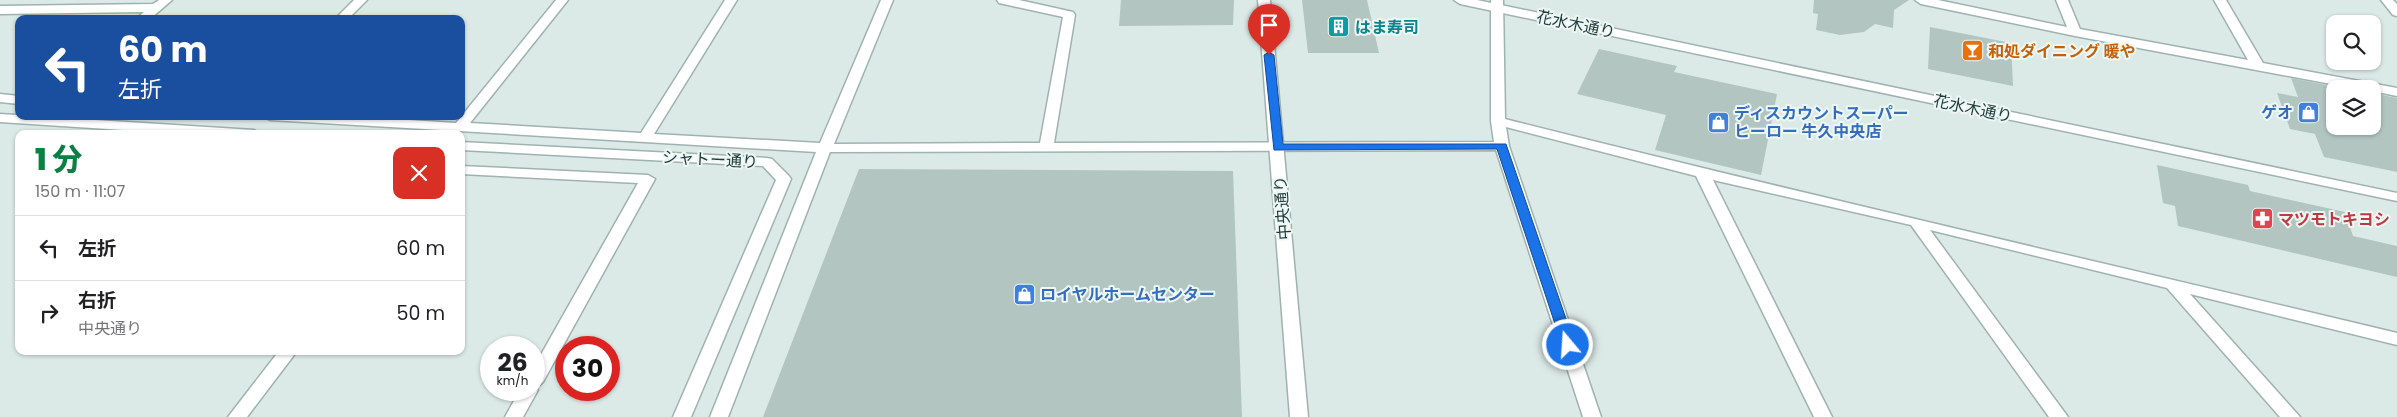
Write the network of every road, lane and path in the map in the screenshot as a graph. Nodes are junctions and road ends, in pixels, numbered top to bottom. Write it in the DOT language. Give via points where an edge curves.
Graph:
graph roads {
  1 [pos="11,0"];
  2 [pos="166,0"];
  3 [pos="361,0"];
  4 [pos="562,0"];
  5 [pos="731,0"];
  6 [pos="887,0"];
  7 [pos="1003,0"];
  8 [pos="1264,0"];
  9 [pos="1460,0"];
  10 [pos="1922,0"];
  11 [pos="2062,0"];
  12 [pos="2220,0"];
  13 [pos="2387,0"];
  14 [pos="1496,4"];
  15 [pos="0,8"];
  16 [pos="155,8"];
  17 [pos="2397,12"];
  18 [pos="147,15"];
  19 [pos="345,15"];
  20 [pos="2075,32"];
  21 [pos="2258,66"];
  22 [pos="2397,92"];
  23 [pos="0,98"];
  24 [pos="15,100"];
  25 [pos="0,118"];
  26 [pos="15,119"];
  27 [pos="32,120"];
  28 [pos="339,120"];
  29 [pos="1498,121"];
  30 [pos="460,127"];
  31 [pos="190,130"];
  32 [pos="645,138"];
  33 [pos="465,146"];
  34 [pos="1502,146"];
  35 [pos="1046,147"];
  36 [pos="1278,147"];
  37 [pos="825,148"];
  38 [pos="465,170"];
  39 [pos="1702,173"];
  40 [pos="2397,197"];
  41 [pos="1916,222"];
  42 [pos="2173,285"];
  43 [pos="2397,339"];
  44 [pos="286,355"];
  45 [pos="545,362"];
  46 [pos="523,401"];
  47 [pos="237,417"];
  48 [pos="514,417"];
  49 [pos="682,417"];
  50 [pos="718,417"];
  51 [pos="1299,417"];
  52 [pos="1592,417"];
  53 [pos="1823,417"];
  54 [pos="2059,417"];
  55 [pos="2291,417"];
  1 -- 15 [label="street"];
  2 -- 16 [label="street"];
  3 -- 19 [label="street"];
  4 -- 30 [label="street"];
  5 -- 32 [label="street"];
  6 -- 37 [label="street"];
  7 -- 35 [label="street" via="1068,15"];
  8 -- 36 [label="street, 中央通り"];
  9 -- 14 [label="street, 花水木通り"];
  10 -- 20 [label="street"];
  11 -- 20 [label="street"];
  12 -- 21 [label="street"];
  13 -- 17 [label="street"];
  14 -- 29 [label="street"];
  14 -- 40 [label="street, 花水木通り"];
  15 -- 16 [label="street"];
  16 -- 18 [label="street"];
  20 -- 21 [label="street"];
  21 -- 22 [label="street"];
  23 -- 24 [label="street"];
  25 -- 26 [label="street"];
  27 -- 31 [label="street"];
  28 -- 30 [label="street"];
  29 -- 34 [label="street"];
  29 -- 39 [label="street"];
  30 -- 32 [label="street"];
  32 -- 37 [label="street"];
  33 -- 49 [label="street, シャトー通り" via="767,162 784,179"];
  34 -- 36 [label="street"];
  34 -- 52 [label="street"];
  35 -- 36 [label="street"];
  35 -- 37 [label="street"];
  36 -- 51 [label="street, 中央通り"];
  37 -- 50 [label="street"];
  38 -- 45 [label="street" via="648,179"];
  39 -- 41 [label="street"];
  39 -- 53 [label="street"];
  41 -- 42 [label="street"];
  41 -- 54 [label="street"];
  42 -- 43 [label="street"];
  42 -- 55 [label="street"];
  44 -- 47 [label="street"];
  46 -- 48 [label="street"];
}
